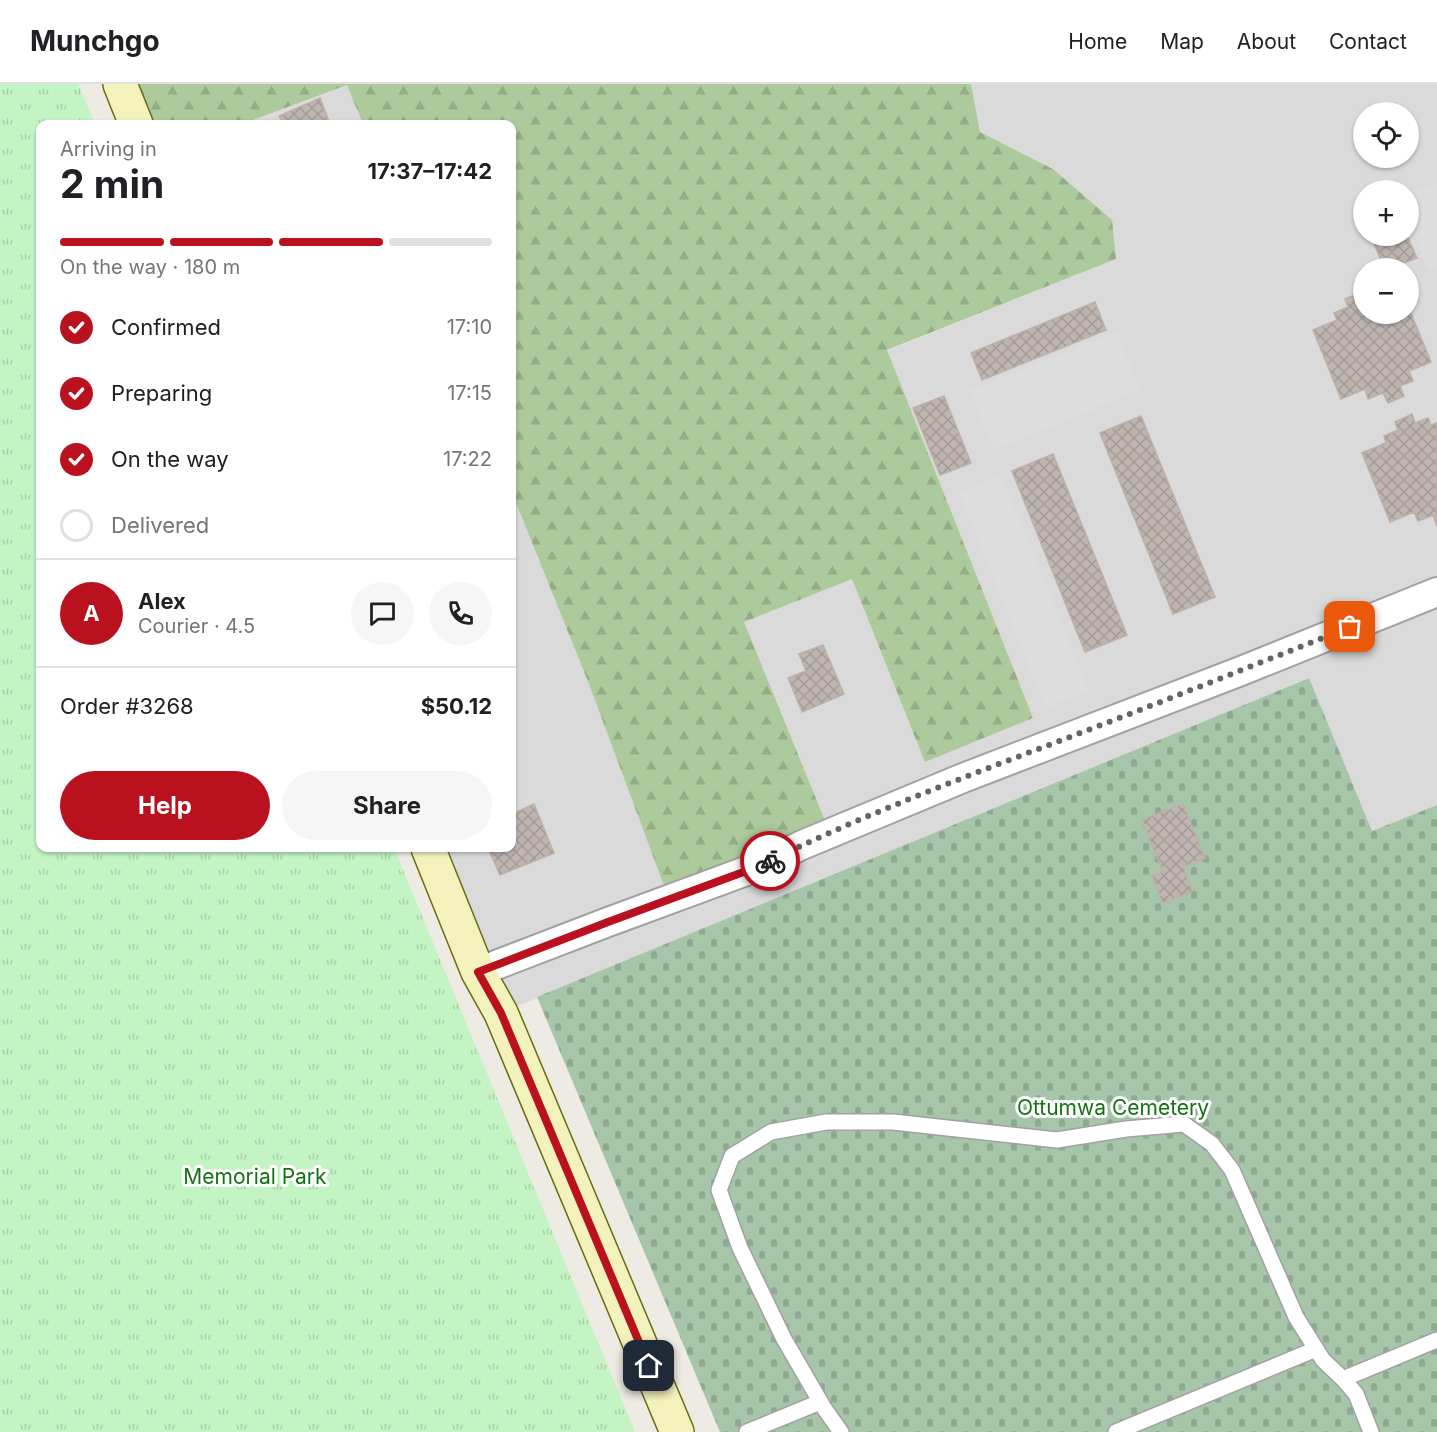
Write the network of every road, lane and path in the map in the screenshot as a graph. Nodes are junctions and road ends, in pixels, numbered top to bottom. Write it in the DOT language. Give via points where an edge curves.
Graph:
graph roads {
  1 [pos="120,84"];
  2 [pos="134,120"];
  3 [pos="1437,592"];
  4 [pos="430,852"];
  5 [pos="478,972"];
  6 [pos="1437,1340"];
  7 [pos="1316,1349"];
  8 [pos="1343,1379"];
  9 [pos="820,1402"];
  10 [pos="835,1430"];
  11 [pos="677,1432"];
  12 [pos="747,1432"];
  13 [pos="1116,1432"];
  14 [pos="1371,1432"];
  1 -- 2 [label="street"];
  3 -- 5 [label="street" via="963,778 802,844 757,867"];
  4 -- 5 [label="street"];
  5 -- 11 [label="street" via="501,1013"];
  6 -- 8 [label="lane"];
  7 -- 8 [label="lane"];
  7 -- 9 [label="lane" via="1296,1317 1232,1170 1212,1144 1184,1124 1126,1128 1057,1140 893,1122 826,1122 771,1132 732,1156 719,1190 740,1248"];
  7 -- 13 [label="lane"];
  8 -- 14 [label="lane" via="1356,1394"];
  9 -- 10 [label="lane"];
  9 -- 12 [label="lane"];
}
